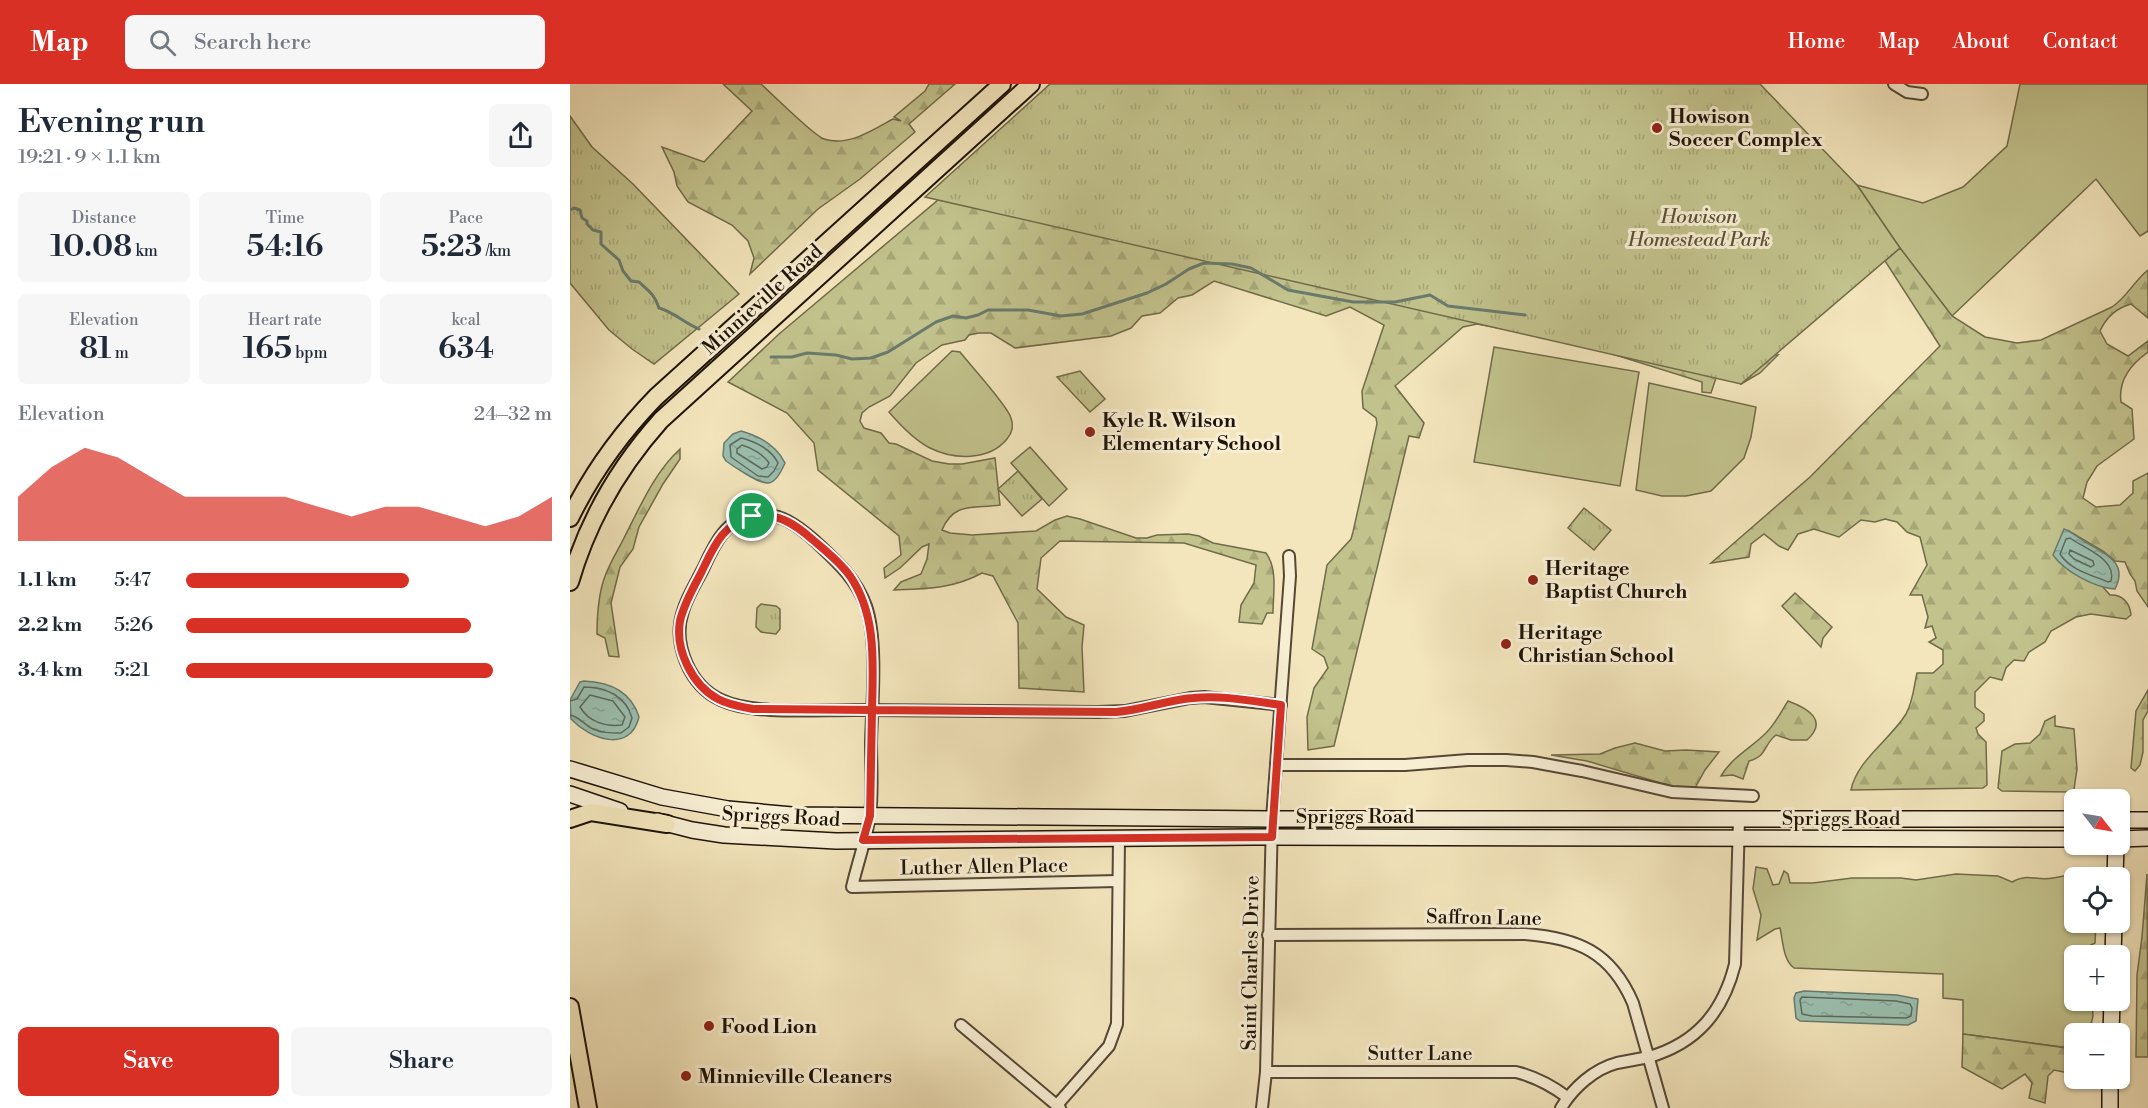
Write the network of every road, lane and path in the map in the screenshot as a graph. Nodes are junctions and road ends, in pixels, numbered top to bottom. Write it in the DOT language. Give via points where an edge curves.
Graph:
graph roads {
  1 [pos="1002,84"];
  2 [pos="1031,84"];
  3 [pos="1894,84"];
  4 [pos="1922,94"];
  5 [pos="570,518"];
  6 [pos="1289,556"];
  7 [pos="570,582"];
  8 [pos="1281,705"];
  9 [pos="872,710"];
  10 [pos="1276,765"];
  11 [pos="570,769"];
  12 [pos="570,795"];
  13 [pos="1753,796"];
  14 [pos="870,816"];
  15 [pos="570,819"];
  16 [pos="1272,819"];
  17 [pos="1739,819"];
  18 [pos="2064,819"];
  19 [pos="2130,820"];
  20 [pos="2148,820"];
  21 [pos="667,824"];
  22 [pos="1272,837"];
  23 [pos="1119,838"];
  24 [pos="2148,838"];
  25 [pos="1739,839"];
  26 [pos="2064,839"];
  27 [pos="2130,839"];
  28 [pos="863,840"];
  29 [pos="1118,881"];
  30 [pos="1268,935"];
  31 [pos="570,1007"];
  32 [pos="961,1025"];
  33 [pos="1648,1057"];
  34 [pos="1266,1072"];
  35 [pos="2110,1089"];
  36 [pos="1567,1097"];
  37 [pos="1059,1107"];
  38 [pos="588,1108"];
  39 [pos="1262,1108"];
  40 [pos="1561,1108"];
  41 [pos="1663,1108"];
  42 [pos="2110,1108"];
  1 -- 5 [label="main road, Minnieville Road" via="656,397 605,458"];
  2 -- 7 [label="main road, Minnieville Road" via="661,420 604,497"];
  3 -- 4 [label="street" via="1907,92"];
  6 -- 8 [label="street, Saint Charles Drive"];
  8 -- 9 [label="street" via="1204,697 1116,712"];
  8 -- 10 [label="street, Saint Charles Drive"];
  9 -- 9 [label="street" via="870,621 849,574 786,519 753,515 727,528 715,544 680,623 681,647 694,676 720,700 753,709"];
  9 -- 14 [label="street"];
  10 -- 13 [label="street" via="1506,760 1582,771 1672,792"];
  10 -- 16 [label="street, Saint Charles Drive"];
  11 -- 14 [label="main road, Spriggs Road" via="662,797 705,805 792,815"];
  12 -- 21 [label="main road, Spriggs Road"];
  14 -- 16 [label="main road, Spriggs Road"];
  14 -- 28 [label="street"];
  15 -- 21 [label="main road" via="591,812"];
  16 -- 17 [label="main road, Spriggs Road"];
  16 -- 22 [label="street, Saint Charles Drive"];
  17 -- 18 [label="main road, Spriggs Road"];
  17 -- 25 [label="street"];
  19 -- 20 [label="main road"];
  21 -- 28 [label="main road, Spriggs Road" via="748,837"];
  22 -- 23 [label="main road, Spriggs Road"];
  22 -- 25 [label="main road, Spriggs Road"];
  22 -- 30 [label="street, Saint Charles Drive"];
  23 -- 28 [label="main road, Spriggs Road"];
  23 -- 29 [label="street"];
  24 -- 27 [label="main road"];
  25 -- 26 [label="main road, Spriggs Road"];
  25 -- 33 [label="street" via="1736,952 1724,998 1696,1033"];
  28 -- 29 [label="street, Luther Allen Place" via="852,886"];
  29 -- 37 [label="street" via="1117,1024 1109,1046"];
  30 -- 33 [label="street, Saffron Lane" via="1524,933 1570,941 1598,955 1618,975 1633,1003"];
  30 -- 34 [label="street, Saint Charles Drive"];
  31 -- 38 [label="main road"];
  32 -- 37 [label="street"];
  33 -- 36 [label="street" via="1614,1064"];
  33 -- 41 [label="street, Saffron Lane"];
  34 -- 36 [label="street, Sutter Lane" via="1516,1072 1542,1081"];
  34 -- 39 [label="street, Saint Charles Drive"];
  35 -- 42 [label="main road"];
  36 -- 40 [label="street"];
}
